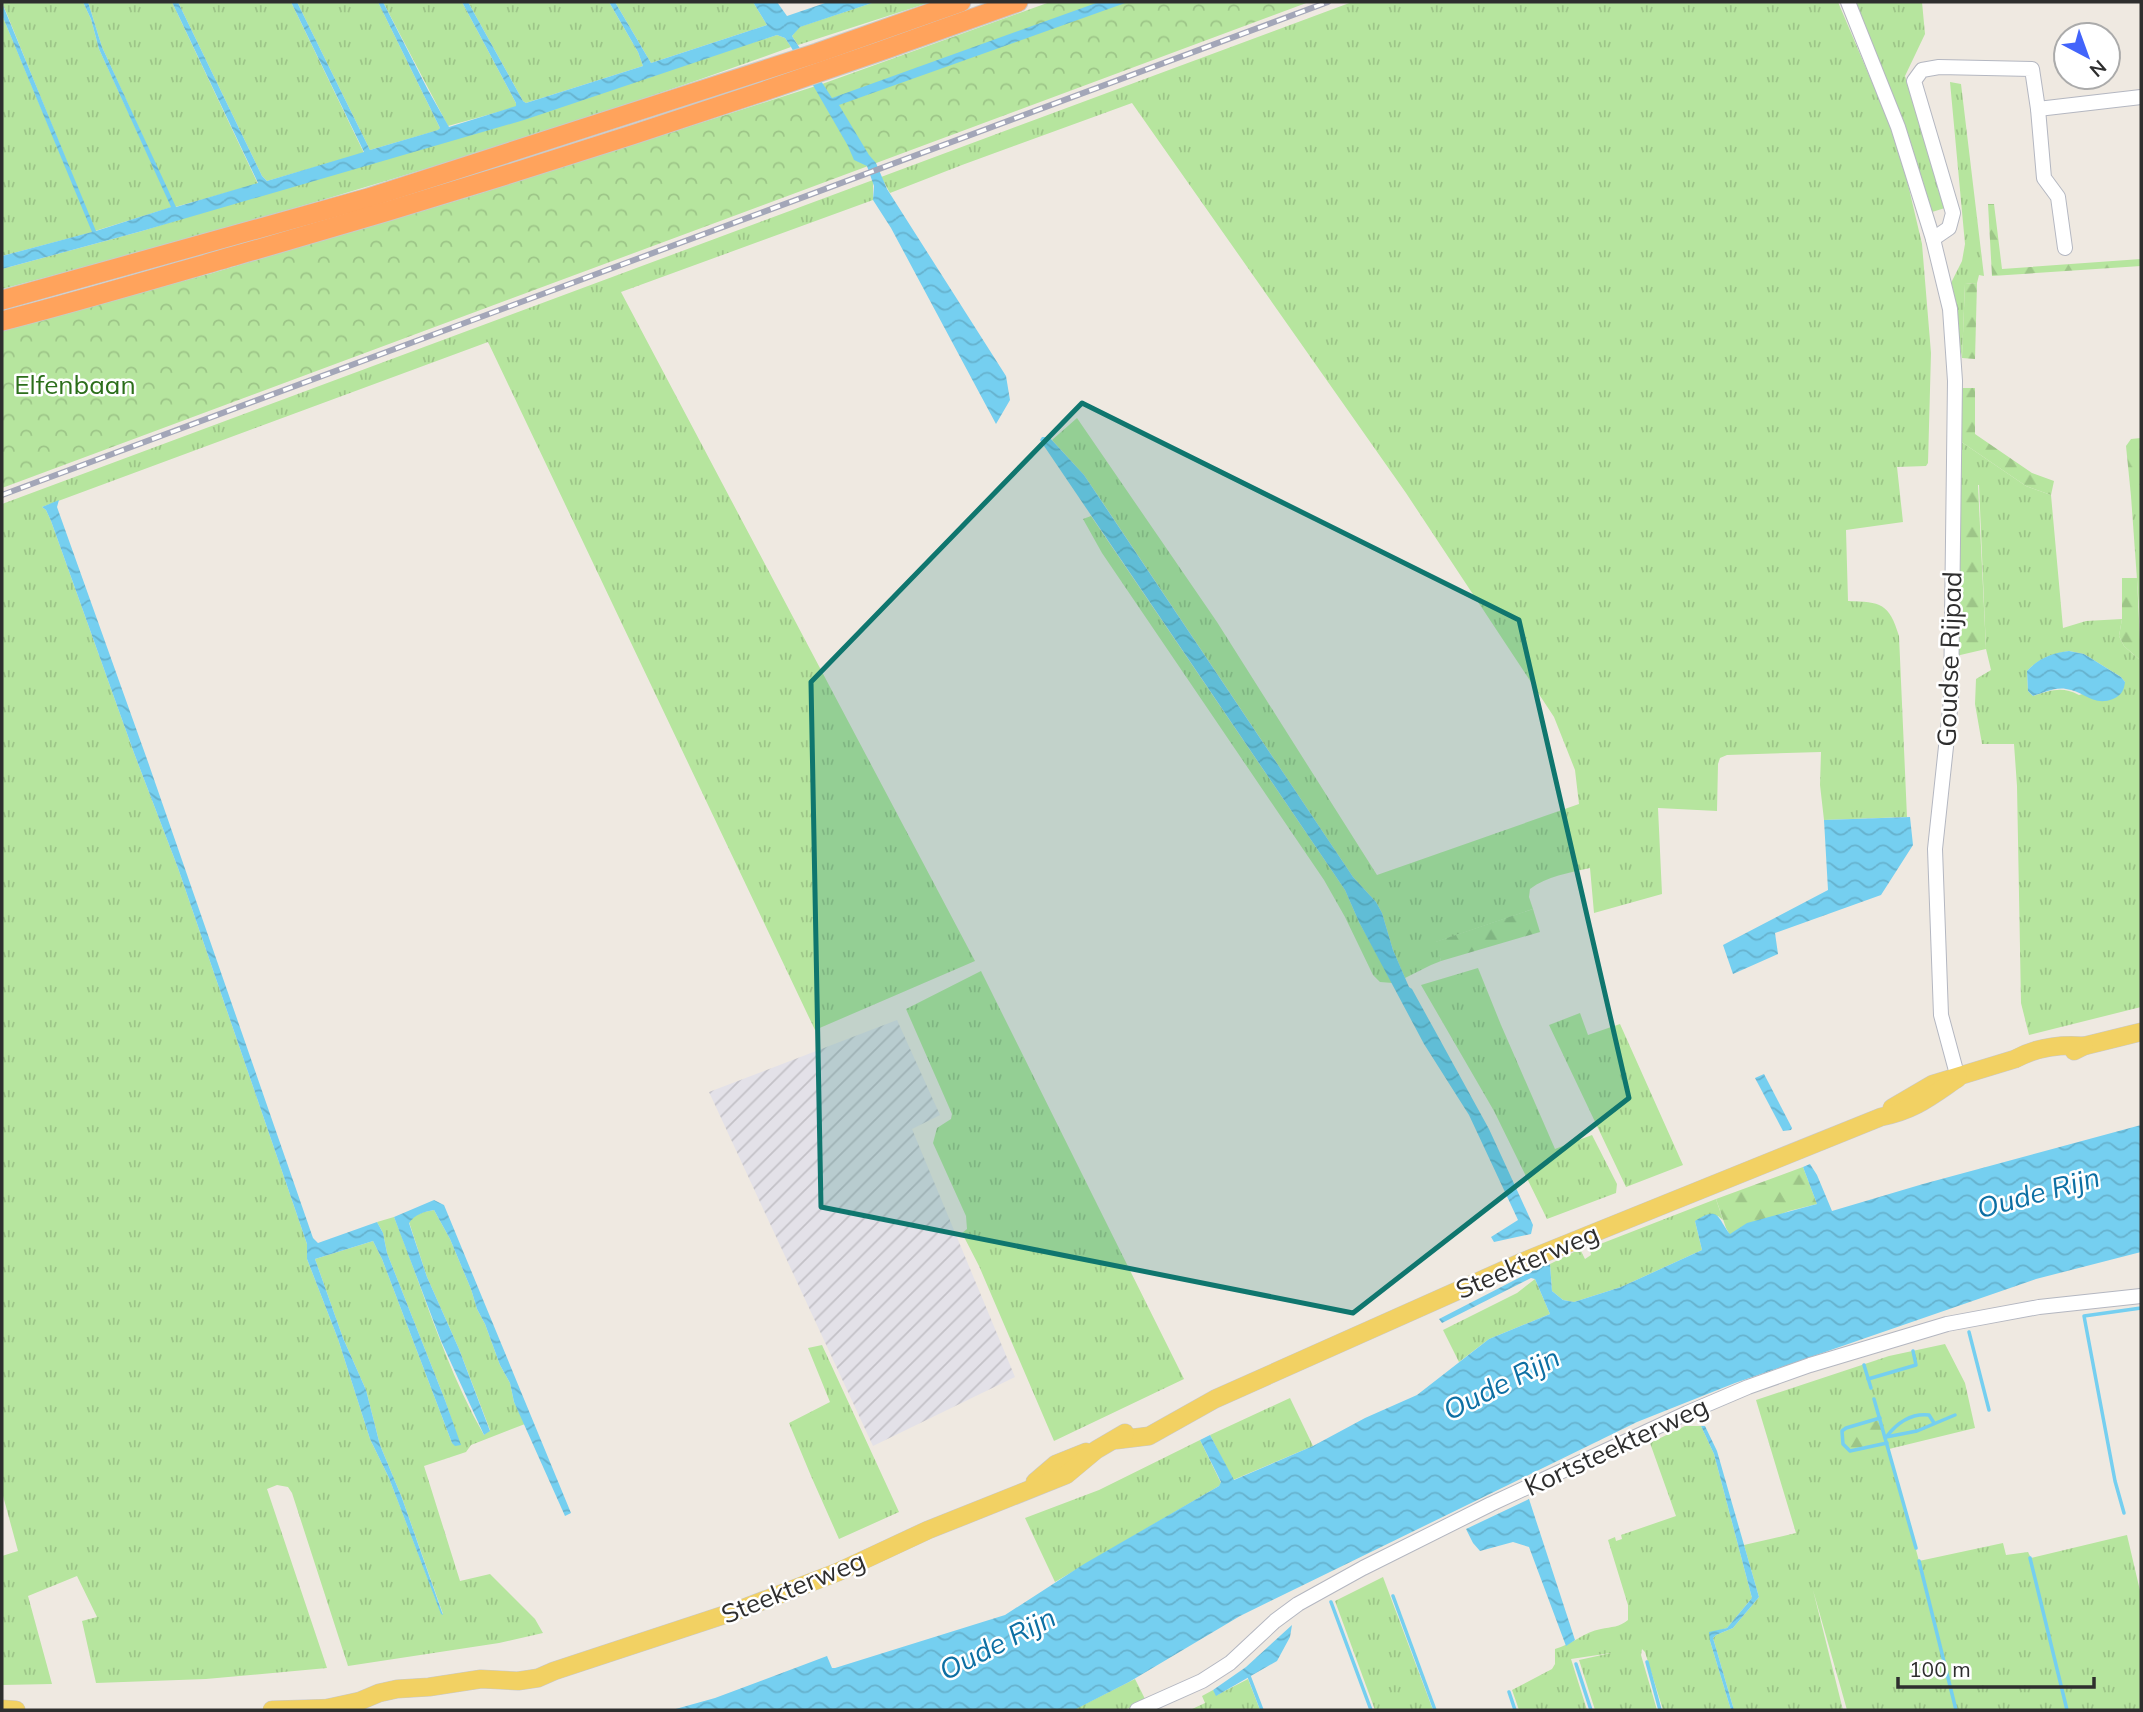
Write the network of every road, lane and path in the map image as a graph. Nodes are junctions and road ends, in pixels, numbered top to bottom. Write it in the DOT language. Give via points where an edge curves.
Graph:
graph roads {
  1 [pos="961,2"];
  2 [pos="1018,2"];
  3 [pos="1849,2"];
  4 [pos="2141,97"];
  5 [pos="2038,109"];
  6 [pos="1933,239"];
  7 [pos="2065,248"];
  8 [pos="2,300"];
  9 [pos="2,321"];
  10 [pos="2141,1032"];
  11 [pos="1958,1078"];
  12 [pos="2141,1296"];
  13 [pos="2,1709"];
  14 [pos="16,1710"];
  15 [pos="272,1710"];
  16 [pos="1138,1710"];
  1 -- 8 [label="highway" via="368,198"];
  2 -- 9 [label="highway" via="613,142 371,217"];
  3 -- 6 [label="street, Goudse Rijpad" via="1898,127"];
  4 -- 5 [label="street"];
  5 -- 6 [label="street" via="2032,69 1922,70 1914,81 1953,213 1949,228"];
  5 -- 7 [label="street" via="2044,178 2058,197"];
  6 -- 11 [label="street, Goudse Rijpad" via="1950,309 1955,381 1951,700 1936,849 1941,1015"];
  10 -- 11 [label="main road, Steekterweg" via="2069,1054 2015,1059"];
  11 -- 15 [label="main road, Steekterweg" via="1933,1084 1881,1116 1522,1262 1215,1399 1149,1436 1116,1440 1066,1475 736,1611 538,1678 397,1689 328,1708"];
  12 -- 16 [label="street, Kortsteekterweg" via="2039,1307 1947,1325 1810,1364 1748,1387 1363,1567 1298,1604 1202,1681"];
  13 -- 14 [label="main road"];
}
